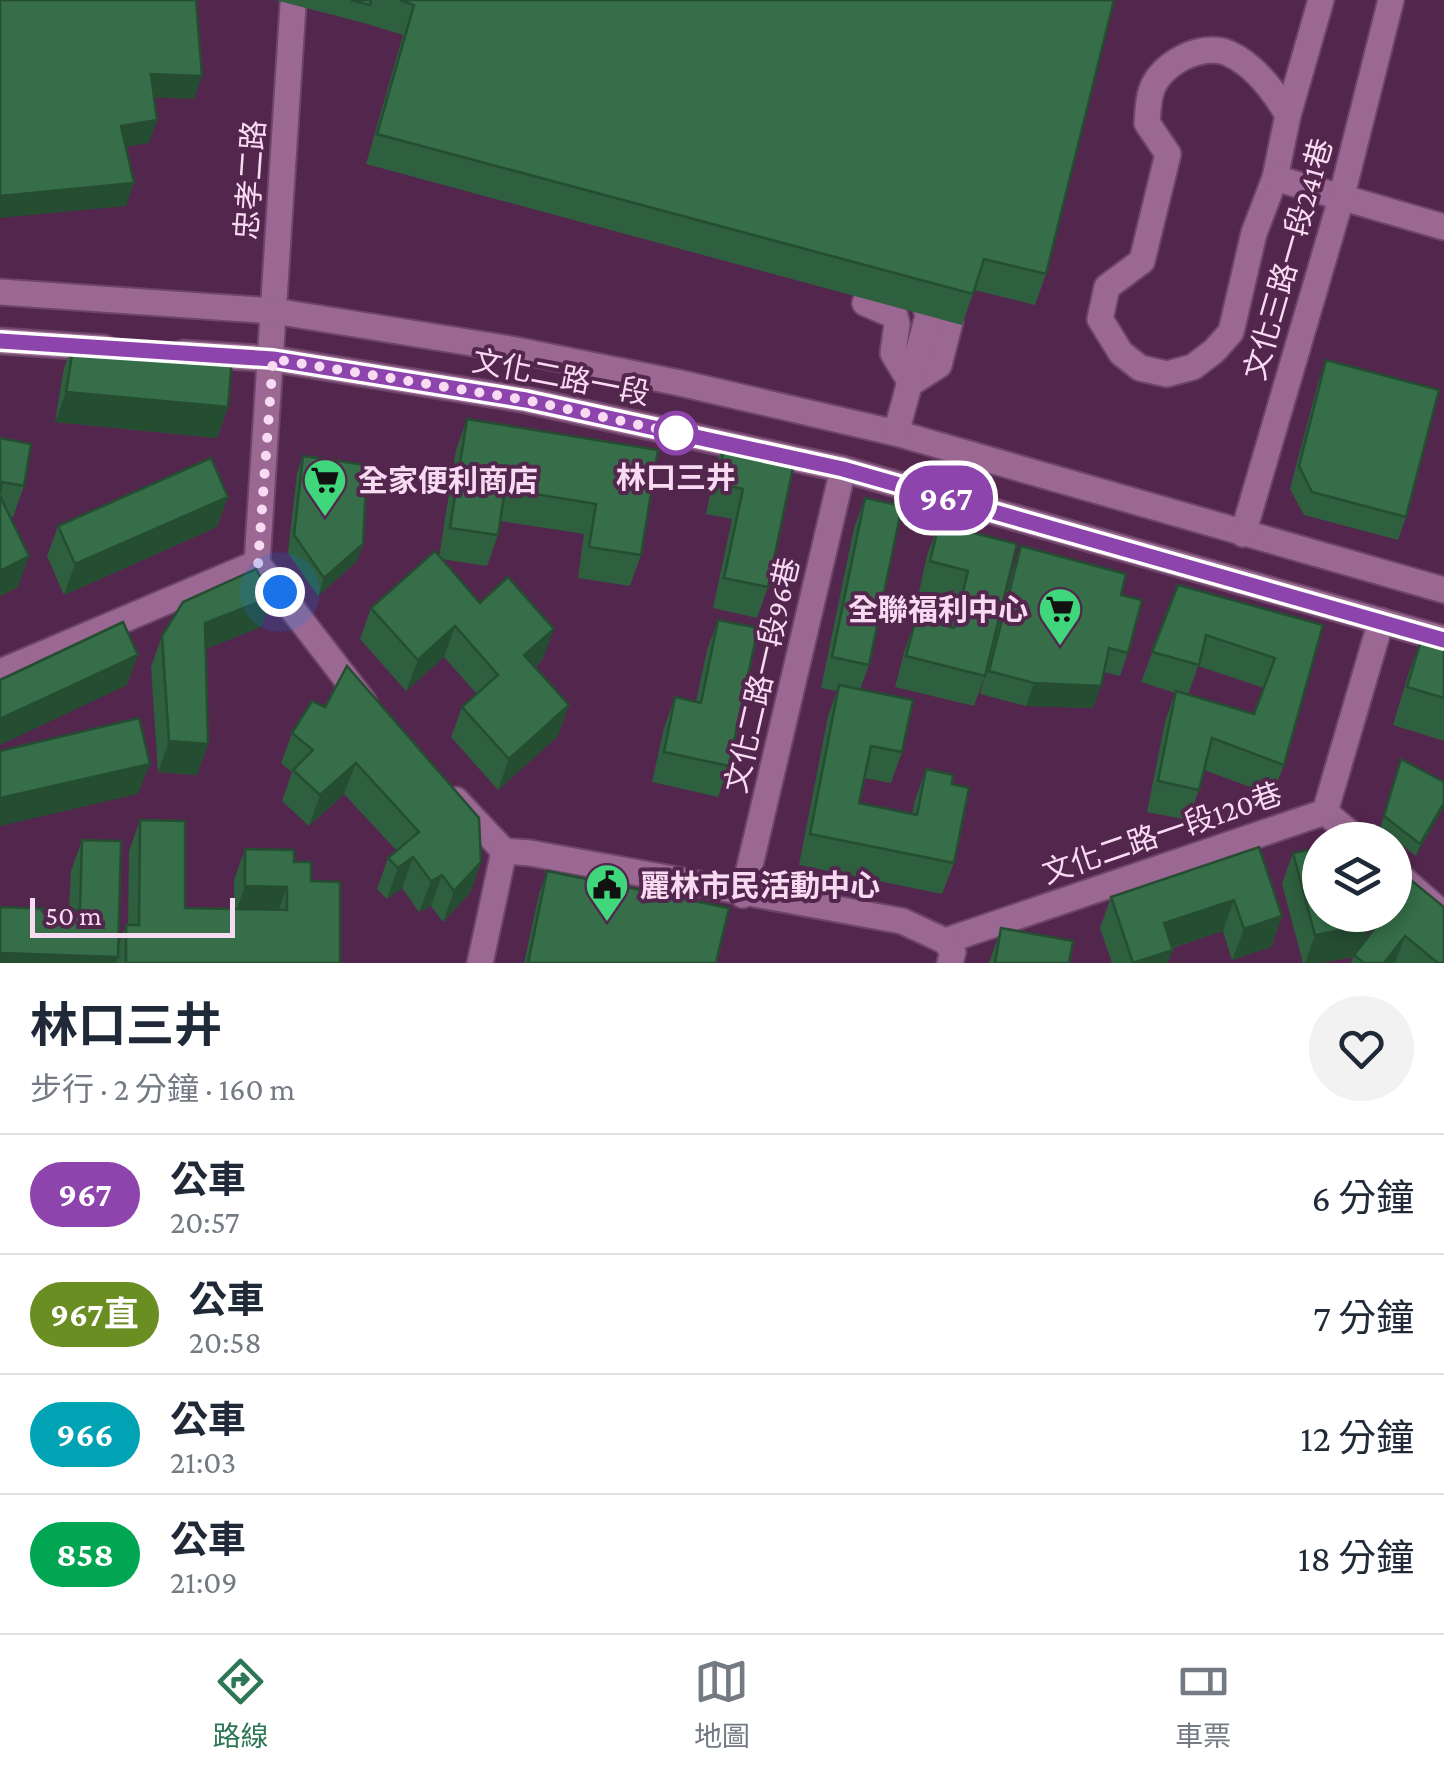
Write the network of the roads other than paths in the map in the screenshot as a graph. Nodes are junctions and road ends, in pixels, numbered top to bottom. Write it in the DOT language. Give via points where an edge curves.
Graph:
graph roads {
  1 [pos="1321,0"];
  2 [pos="1391,0"];
  3 [pos="294,5"];
  4 [pos="1288,115"];
  5 [pos="1275,178"];
  6 [pos="1341,199"];
  7 [pos="1444,228"];
  8 [pos="896,285"];
  9 [pos="0,292"];
  10 [pos="864,304"];
  11 [pos="274,311"];
  12 [pos="950,322"];
  13 [pos="0,341"];
  14 [pos="273,359"];
  15 [pos="912,383"];
  16 [pos="896,433"];
  17 [pos="843,469"];
  18 [pos="1243,534"];
  19 [pos="258,563"];
  20 [pos="1444,590"];
  21 [pos="1380,621"];
  22 [pos="1444,640"];
  23 [pos="0,672"];
  24 [pos="382,722"];
  25 [pos="436,779"];
  26 [pos="1325,812"];
  27 [pos="1337,822"];
  28 [pos="504,851"];
  29 [pos="1412,887"];
  30 [pos="743,894"];
  31 [pos="1444,915"];
  32 [pos="948,952"];
  33 [pos="480,963"];
  1 -- 4 [label="street"];
  2 -- 6 [label="street, 文化三路一段241巷"];
  3 -- 11 [label="street, 忠孝二路"];
  4 -- 5 [label="street"];
  4 -- 5 [label="street" via="1272,89 1227,53 1205,49 1176,61 1151,88 1147,123 1168,154 1142,260 1106,287 1100,319 1140,368 1166,374 1193,367 1230,332"];
  5 -- 6 [label="street"];
  6 -- 7 [label="street"];
  6 -- 18 [label="street, 文化三路一段241巷"];
  8 -- 15 [label="street" via="915,290 928,306"];
  9 -- 11 [label="street, 文化二路一段"];
  10 -- 15 [label="street" via="894,316 892,353"];
  11 -- 14 [label="street, 忠孝二路"];
  11 -- 16 [label="street, 文化二路一段" via="516,350"];
  12 -- 15 [label="street" via="939,366"];
  13 -- 14 [label="street, 文化二路一段"];
  14 -- 17 [label="street, 文化二路一段" via="526,400"];
  14 -- 19 [label="street, 忠孝二路"];
  15 -- 16 [label="street"];
  16 -- 18 [label="street, 文化二路一段"];
  17 -- 21 [label="street, 文化二路一段"];
  17 -- 30 [label="street, 文化二路一段96巷"];
  18 -- 20 [label="street, 文化二路一段"];
  19 -- 23 [label="street"];
  19 -- 24 [label="street"];
  21 -- 22 [label="street, 文化二路一段"];
  21 -- 26 [label="street, 文化二路一段120巷"];
  25 -- 28 [label="street"];
  26 -- 27 [label="street"];
  26 -- 32 [label="street, 文化二路一段120巷"];
  28 -- 30 [label="street"];
  28 -- 33 [label="street"];
  29 -- 31 [label="street"];
  30 -- 32 [label="street" via="902,921"];
}
